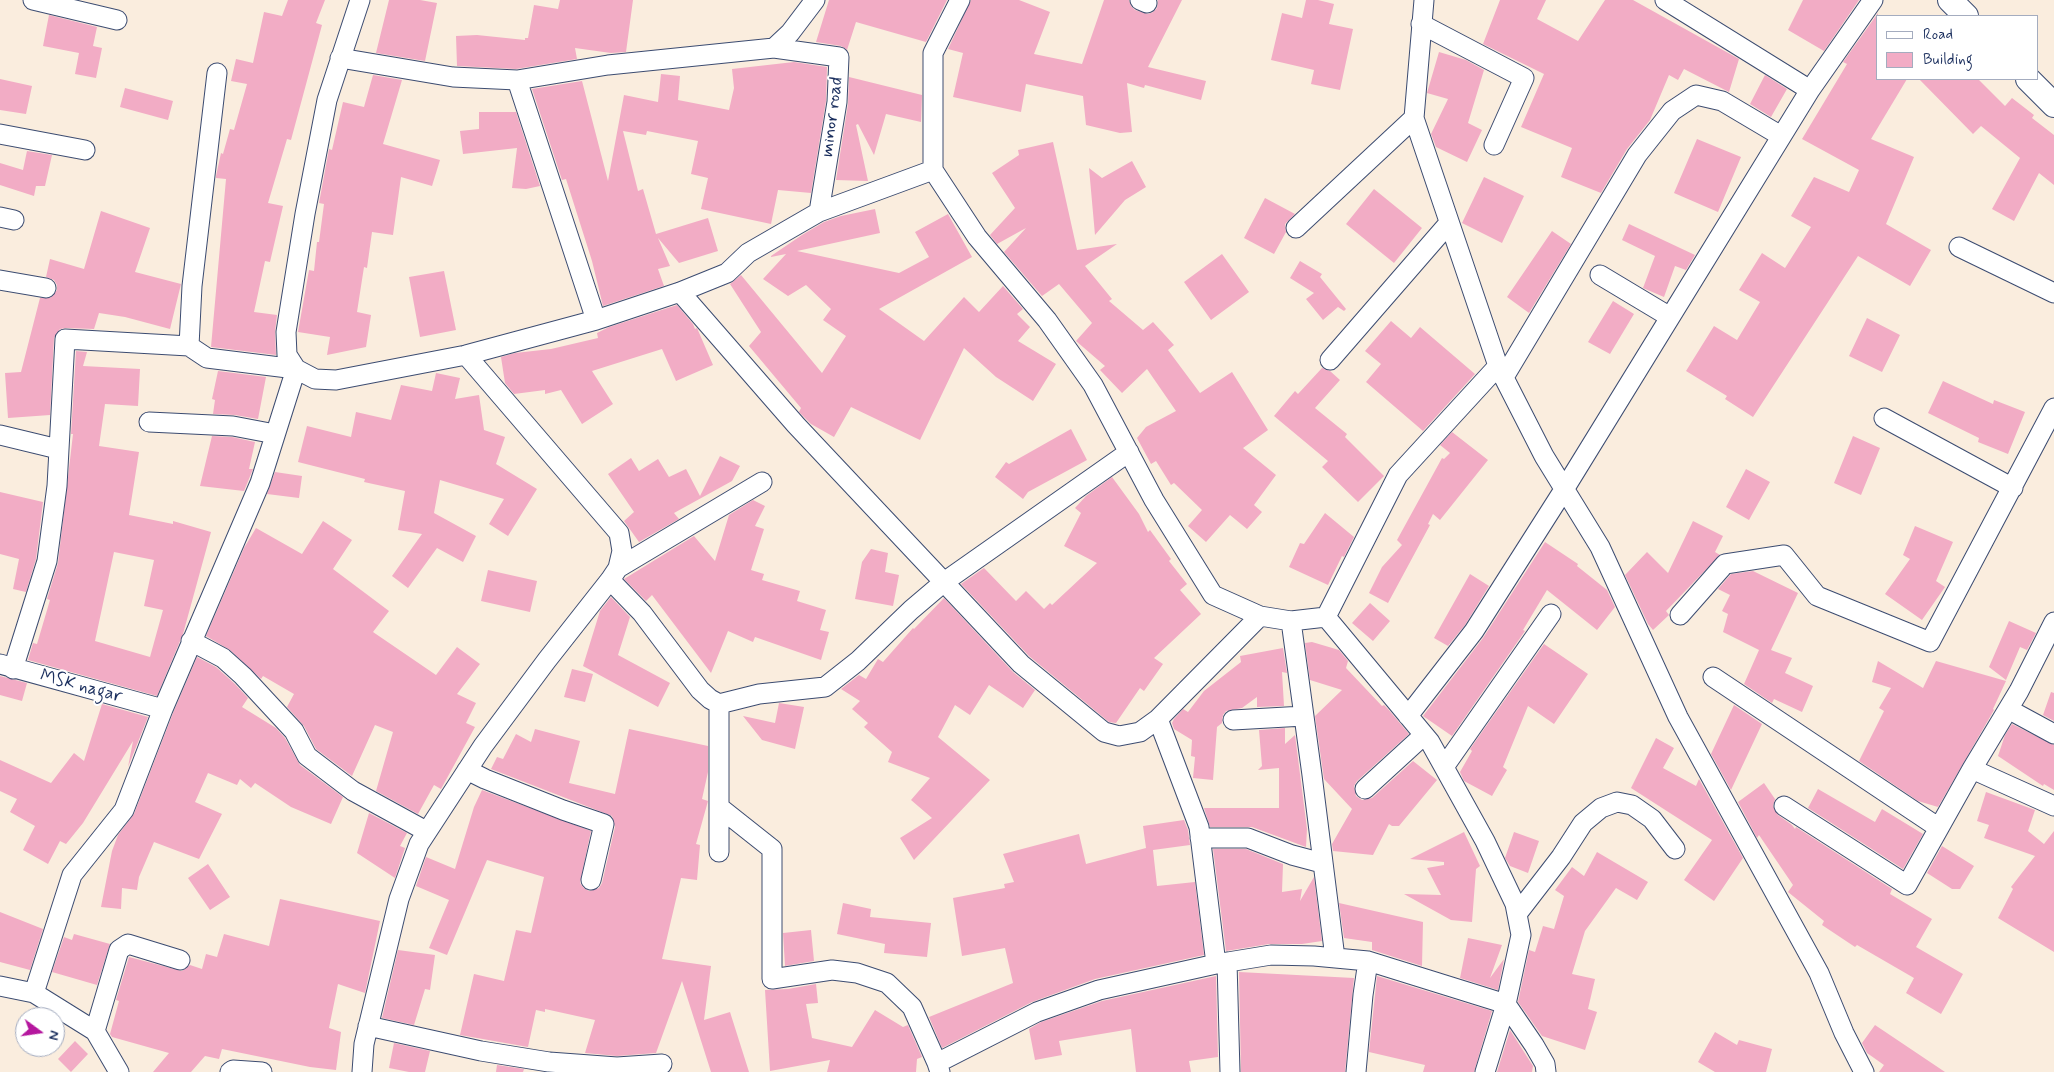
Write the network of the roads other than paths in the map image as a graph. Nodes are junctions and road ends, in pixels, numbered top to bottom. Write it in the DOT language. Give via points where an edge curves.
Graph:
graph roads {
  1 [pos="33,0"];
  2 [pos="360,0"];
  3 [pos="815,0"];
  4 [pos="960,0"];
  5 [pos="1424,0"];
  6 [pos="1665,0"];
  7 [pos="1873,0"];
  8 [pos="1950,0"];
  9 [pos="1965,15"];
  10 [pos="117,20"];
  11 [pos="1421,24"];
  12 [pos="774,48"];
  13 [pos="340,58"];
  14 [pos="217,73"];
  15 [pos="517,80"];
  16 [pos="2029,80"];
  17 [pos="1810,90"];
  18 [pos="2054,105"];
  19 [pos="1414,118"];
  20 [pos="0,134"];
  21 [pos="1781,136"];
  22 [pos="1494,145"];
  23 [pos="85,150"];
  24 [pos="933,170"];
  25 [pos="819,212"];
  26 [pos="1449,223"];
  27 [pos="1296,228"];
  28 [pos="1959,247"];
  29 [pos="1600,275"];
  30 [pos="0,280"];
  31 [pos="46,288"];
  32 [pos="680,292"];
  33 [pos="2054,293"];
  34 [pos="1670,317"];
  35 [pos="596,320"];
  36 [pos="189,346"];
  37 [pos="466,356"];
  38 [pos="1330,360"];
  39 [pos="296,369"];
  40 [pos="1501,372"];
  41 [pos="2054,408"];
  42 [pos="1884,418"];
  43 [pos="149,422"];
  44 [pos="275,434"];
  45 [pos="0,435"];
  46 [pos="58,449"];
  47 [pos="1129,452"];
  48 [pos="762,482"];
  49 [pos="1565,488"];
  50 [pos="2012,488"];
  51 [pos="614,574"];
  52 [pos="944,582"];
  53 [pos="1551,614"];
  54 [pos="1680,615"];
  55 [pos="1260,616"];
  56 [pos="1326,617"];
  57 [pos="1290,621"];
  58 [pos="2054,622"];
  59 [pos="192,641"];
  60 [pos="7,666"];
  61 [pos="1713,677"];
  62 [pos="720,704"];
  63 [pos="163,709"];
  64 [pos="2008,709"];
  65 [pos="1304,716"];
  66 [pos="1408,716"];
  67 [pos="1158,719"];
  68 [pos="1233,720"];
  69 [pos="2054,734"];
  70 [pos="1424,735"];
  71 [pos="1444,767"];
  72 [pos="1972,769"];
  73 [pos="466,770"];
  74 [pos="1365,789"];
  75 [pos="1784,806"];
  76 [pos="2054,806"];
  77 [pos="719,807"];
  78 [pos="1939,828"];
  79 [pos="426,831"];
  80 [pos="1200,838"];
  81 [pos="1675,849"];
  82 [pos="718,852"];
  83 [pos="1322,863"];
  84 [pos="590,880"];
  85 [pos="1517,914"];
  86 [pos="1335,958"];
  87 [pos="180,960"];
  88 [pos="1368,961"];
  89 [pos="1222,963"];
  90 [pos="0,986"];
  91 [pos="34,993"];
  92 [pos="1506,1004"];
  93 [pos="368,1026"];
  94 [pos="95,1031"];
  95 [pos="662,1064"];
  96 [pos="938,1068"];
  97 [pos="119,1072"];
  98 [pos="230,1072"];
  99 [pos="262,1072"];
  100 [pos="362,1072"];
  101 [pos="1230,1072"];
  102 [pos="1356,1072"];
  103 [pos="1485,1072"];
  104 [pos="1546,1072"];
  105 [pos="1864,1072"];
  1 -- 10 [label="street"];
  2 -- 13 [label="street"];
  3 -- 12 [label="street"];
  4 -- 24 [label="street" via="933,53"];
  5 -- 11 [label="street"];
  6 -- 17 [label="street"];
  7 -- 17 [label="street"];
  8 -- 9 [label="street"];
  11 -- 19 [label="street"];
  11 -- 22 [label="street" via="1524,78"];
  12 -- 15 [label="street" via="608,65"];
  12 -- 25 [label="street, minor road" via="839,57 838,102"];
  13 -- 15 [label="street" via="453,77"];
  13 -- 39 [label="street" via="327,100 286,332 287,355"];
  14 -- 36 [label="street" via="192,286"];
  15 -- 35 [label="street"];
  16 -- 18 [label="street"];
  17 -- 21 [label="street"];
  19 -- 26 [label="street"];
  19 -- 27 [label="street"];
  20 -- 23 [label="street"];
  21 -- 34 [label="street"];
  21 -- 40 [label="street" via="1722,101 1696,95 1672,111 1637,155"];
  24 -- 25 [label="street"];
  24 -- 47 [label="street" via="977,237 1053,328 1093,386"];
  25 -- 32 [label="street" via="748,253 727,273"];
  26 -- 38 [label="street"];
  26 -- 40 [label="street"];
  28 -- 33 [label="street"];
  29 -- 34 [label="street"];
  30 -- 31 [label="street"];
  32 -- 35 [label="street"];
  32 -- 52 [label="street" via="796,425"];
  34 -- 49 [label="street"];
  35 -- 37 [label="street"];
  36 -- 39 [label="street" via="207,358"];
  36 -- 46 [label="street" via="65,340"];
  37 -- 39 [label="street" via="336,380 315,379"];
  37 -- 51 [label="street" via="620,533 622,551"];
  39 -- 44 [label="street"];
  40 -- 49 [label="street" via="1544,456"];
  40 -- 56 [label="street" via="1398,475"];
  41 -- 50 [label="street"];
  42 -- 50 [label="street"];
  43 -- 44 [label="street" via="232,426"];
  44 -- 59 [label="street" via="260,483"];
  45 -- 46 [label="street"];
  46 -- 60 [label="street" via="57,486 47,560"];
  47 -- 52 [label="street"];
  47 -- 55 [label="street" via="1154,500 1213,595"];
  48 -- 51 [label="street"];
  49 -- 66 [label="street" via="1474,631"];
  49 -- 105 [label="street" via="1600,547 1678,717 1818,973"];
  50 -- 54 [label="street" via="1930,642 1817,596 1784,555 1725,564"];
  51 -- 62 [label="street" via="700,690"];
  51 -- 73 [label="street"];
  52 -- 62 [label="street" via="825,687 759,694"];
  52 -- 67 [label="street" via="1021,664 1104,732 1119,736 1140,732"];
  53 -- 71 [label="street"];
  55 -- 57 [label="street"];
  55 -- 67 [label="street"];
  56 -- 57 [label="street"];
  56 -- 66 [label="street"];
  57 -- 65 [label="street"];
  58 -- 64 [label="street"];
  59 -- 63 [label="street"];
  59 -- 79 [label="street" via="223,658 244,676 294,731 307,756 353,791"];
  60 -- 63 [label="street, MSK nagar"];
  61 -- 78 [label="street"];
  62 -- 77 [label="street"];
  63 -- 91 [label="street" via="124,810 72,875"];
  64 -- 69 [label="street"];
  64 -- 72 [label="street"];
  65 -- 68 [label="street"];
  65 -- 83 [label="street"];
  66 -- 70 [label="street"];
  67 -- 80 [label="street" via="1199,827"];
  70 -- 71 [label="street"];
  70 -- 74 [label="street"];
  71 -- 85 [label="street" via="1485,842"];
  72 -- 76 [label="street"];
  72 -- 78 [label="street"];
  73 -- 79 [label="street"];
  73 -- 84 [label="street" via="604,824"];
  75 -- 78 [label="street" via="1907,885"];
  77 -- 82 [label="street"];
  77 -- 96 [label="street" via="772,849 772,979 832,970 857,973 887,983 912,1007"];
  79 -- 93 [label="street" via="399,899"];
  80 -- 83 [label="street" via="1248,838"];
  80 -- 89 [label="street"];
  81 -- 85 [label="street" via="1652,819 1632,805 1617,802 1601,808 1583,823"];
  83 -- 86 [label="street"];
  85 -- 92 [label="street" via="1521,935"];
  86 -- 88 [label="street"];
  86 -- 89 [label="street" via="1272,955"];
  87 -- 94 [label="street" via="128,944 119,950"];
  88 -- 92 [label="street"];
  88 -- 102 [label="street"];
  89 -- 96 [label="street" via="1099,990 1037,1012"];
  89 -- 101 [label="street"];
  90 -- 91 [label="street"];
  91 -- 94 [label="street"];
  92 -- 103 [label="street"];
  92 -- 104 [label="street" via="1538,1051"];
  93 -- 95 [label="street" via="549,1062 617,1067"];
  93 -- 100 [label="street"];
  94 -- 97 [label="street"];
  98 -- 99 [label="street"];
}
